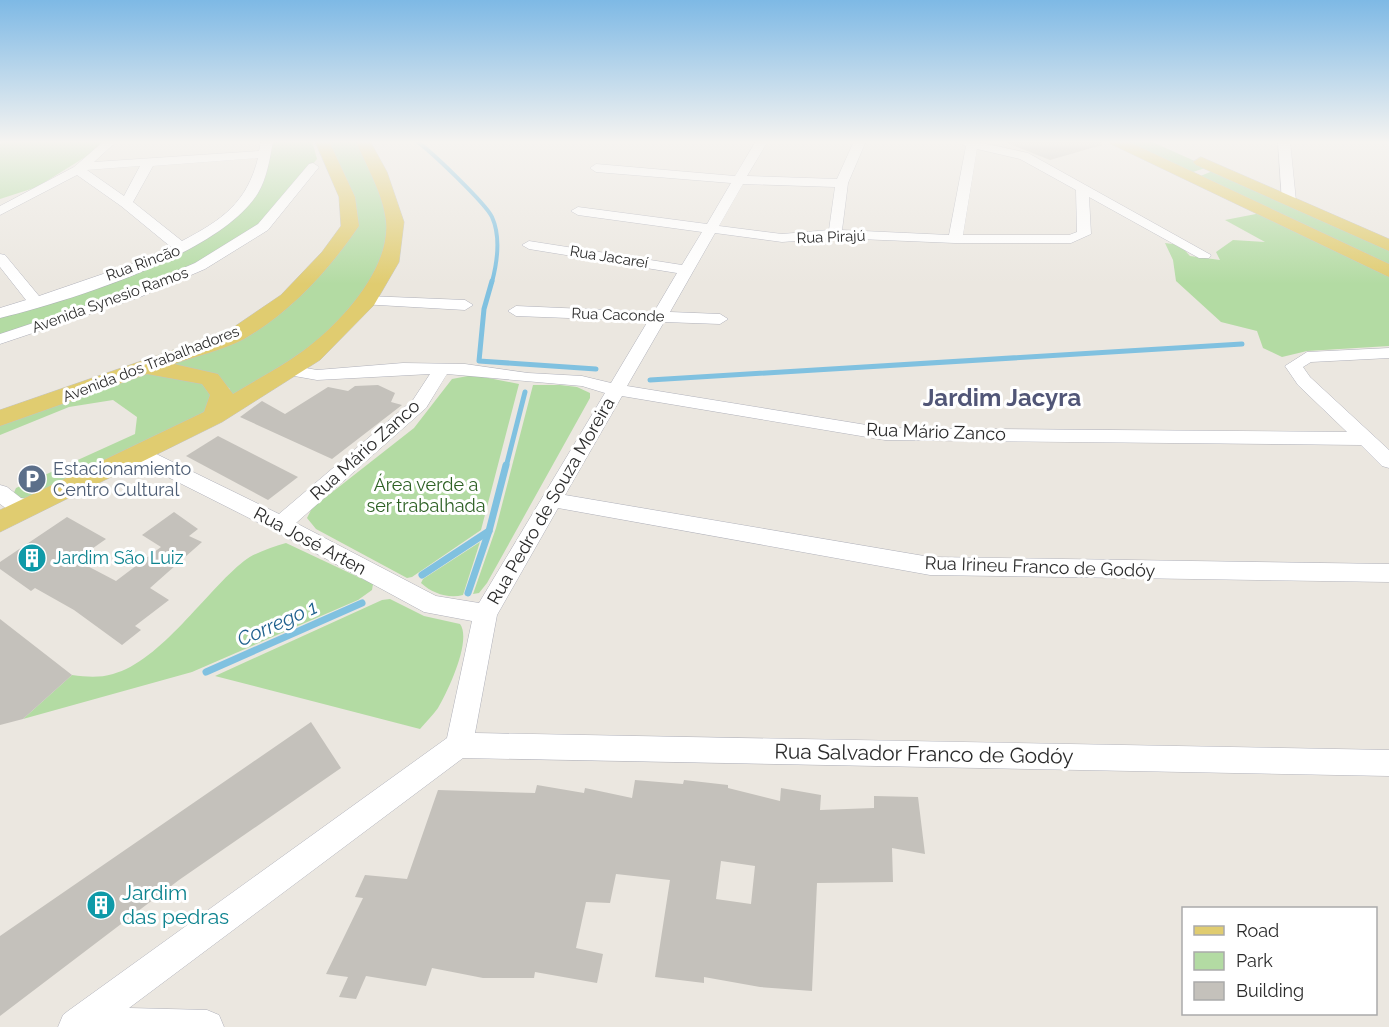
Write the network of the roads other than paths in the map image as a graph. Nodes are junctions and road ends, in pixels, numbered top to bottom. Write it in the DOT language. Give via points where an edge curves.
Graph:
graph roads {
  1 [pos="1082,188"];
  2 [pos="41,189"];
  3 [pos="107,189"];
  4 [pos="134,189"];
  5 [pos="254,189"];
  6 [pos="297,189"];
  7 [pos="344,189"];
  8 [pos="384,189"];
  9 [pos="736,189"];
  10 [pos="841,189"];
  11 [pos="960,189"];
  12 [pos="1084,189"];
  13 [pos="1217,189"];
  14 [pos="1262,189"];
  15 [pos="1288,189"];
  16 [pos="1289,201"];
  17 [pos="126,203"];
  18 [pos="0,211"];
  19 [pos="578,211"];
  20 [pos="712,228"];
  21 [pos="835,234"];
  22 [pos="955,239"];
  23 [pos="529,245"];
  24 [pos="1389,246"];
  25 [pos="183,249"];
  26 [pos="1204,255"];
  27 [pos="0,258"];
  28 [pos="688,270"];
  29 [pos="1389,271"];
  30 [pos="367,301"];
  31 [pos="36,302"];
  32 [pos="465,305"];
  33 [pos="516,311"];
  34 [pos="0,313"];
  35 [pos="660,316"];
  36 [pos="720,319"];
  37 [pos="0,339"];
  38 [pos="1389,353"];
  39 [pos="145,368"];
  40 [pos="441,369"];
  41 [pos="289,370"];
  42 [pos="616,390"];
  43 [pos="214,417"];
  44 [pos="0,418"];
  45 [pos="1365,439"];
  46 [pos="139,454"];
  47 [pos="1389,461"];
  48 [pos="0,492"];
  49 [pos="552,500"];
  50 [pos="31,506"];
  51 [pos="0,522"];
  52 [pos="281,525"];
  53 [pos="1389,573"];
  54 [pos="485,614"];
  55 [pos="459,745"];
  56 [pos="1389,763"];
  57 [pos="77,1025"];
  58 [pos="207,1027"];
  1 -- 22 [label="street, Rua Pirajú" via="1084,234 1071,239"];
  2 -- 18 [label="street"];
  3 -- 17 [label="street"];
  4 -- 17 [label="street"];
  5 -- 25 [label="street, Rua Rincão" via="229,219"];
  6 -- 37 [label="street, Avenida Synesio Ramos" via="263,227 200,266 124,298"];
  7 -- 39 [label="main road, Avenida dos Trabalhadores" via="350,226 329,256 288,299 235,335"];
  8 -- 30 [label="main road" via="395,222 390,262"];
  9 -- 20 [label="street, Rua Pedro de Souza Moreira"];
  10 -- 21 [label="street"];
  11 -- 22 [label="street"];
  12 -- 26 [label="street"];
  13 -- 29 [label="main road"];
  14 -- 16 [label="main road"];
  15 -- 16 [label="street"];
  16 -- 24 [label="main road"];
  17 -- 25 [label="street"];
  19 -- 20 [label="street, Rua Pirajú"];
  20 -- 21 [label="street, Rua Pirajú" via="783,238"];
  20 -- 28 [label="street, Rua Pedro de Souza Moreira"];
  21 -- 22 [label="street, Rua Pirajú"];
  23 -- 28 [label="street, Rua Jacareí"];
  25 -- 31 [label="street, Rua Rincão"];
  27 -- 31 [label="street"];
  28 -- 35 [label="street, Rua Pedro de Souza Moreira"];
  30 -- 32 [label="street"];
  30 -- 41 [label="main road" via="312,355"];
  31 -- 34 [label="street, Rua Rincão"];
  33 -- 35 [label="street, Rua Caconde"];
  35 -- 36 [label="street, Rua Caconde"];
  35 -- 42 [label="street, Rua Pedro de Souza Moreira"];
  38 -- 45 [label="street" via="1307,357 1294,366 1304,381"];
  39 -- 43 [label="main road" via="210,379 222,394"];
  39 -- 44 [label="main road, Avenida dos Trabalhadores"];
  40 -- 41 [label="street, Rua Mário Zanco" via="317,375"];
  40 -- 42 [label="street, Rua Mário Zanco" via="582,381"];
  40 -- 52 [label="street, Rua Mário Zanco" via="420,404"];
  41 -- 43 [label="main road"];
  42 -- 45 [label="street, Rua Mário Zanco" via="885,434"];
  42 -- 49 [label="street, Rua Pedro de Souza Moreira"];
  43 -- 46 [label="main road"];
  45 -- 47 [label="street"];
  46 -- 50 [label="main road"];
  46 -- 52 [label="street, Rua José Arten"];
  48 -- 50 [label="street" via="16,506"];
  49 -- 53 [label="street, Rua Irineu Franco de Godóy" via="930,566"];
  49 -- 54 [label="street, Rua Pedro de Souza Moreira"];
  50 -- 51 [label="main road"];
  52 -- 54 [label="street, Rua José Arten" via="432,605"];
  54 -- 55 [label="street, Rua Pedro de Souza Moreira"];
  55 -- 56 [label="street, Rua Salvador Franco de Godóy"];
  55 -- 57 [label="street"];
  57 -- 58 [label="street"];
}
